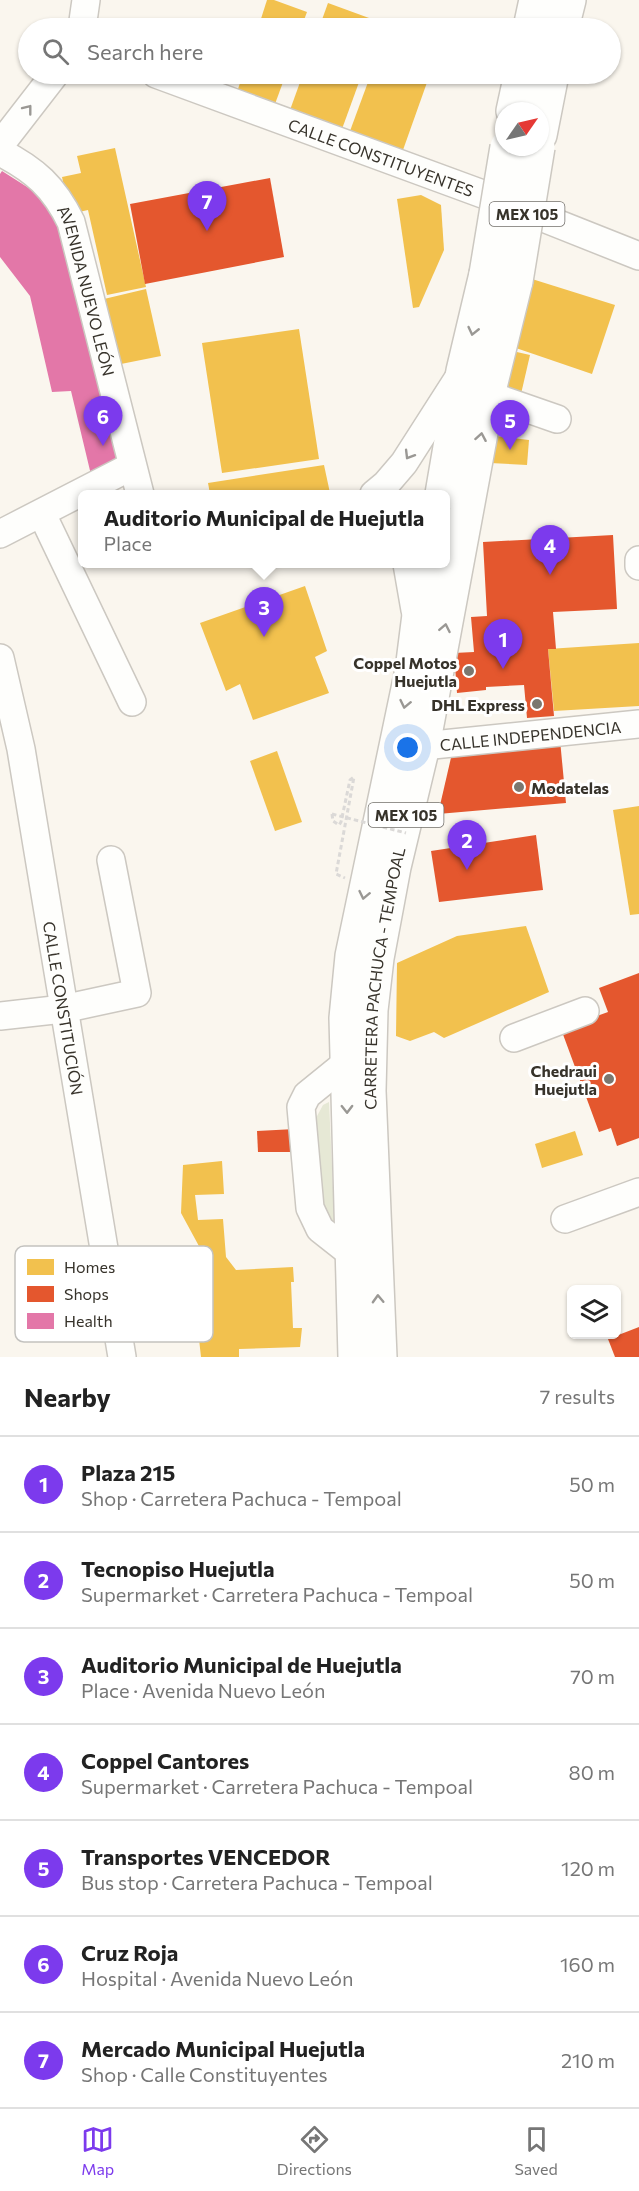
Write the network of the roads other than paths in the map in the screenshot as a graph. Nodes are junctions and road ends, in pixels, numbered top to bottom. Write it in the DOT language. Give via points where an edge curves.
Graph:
graph roads {
  1 [pos="536,0"];
  2 [pos="569,0"];
  3 [pos="532,18"];
  4 [pos="564,18"];
  5 [pos="47,84"];
  6 [pos="183,84"];
  7 [pos="523,84"];
  8 [pos="547,84"];
  9 [pos="526,102"];
  10 [pos="539,102"];
  11 [pos="0,145"];
  12 [pos="0,152"];
  13 [pos="507,156"];
  14 [pos="524,156"];
  15 [pos="639,256"];
  16 [pos="501,278"];
  17 [pos="463,371"];
  18 [pos="488,396"];
  19 [pos="557,419"];
  20 [pos="132,466"];
  21 [pos="87,490"];
  22 [pos="139,490"];
  23 [pos="379,490"];
  24 [pos="78,495"];
  25 [pos="452,505"];
  26 [pos="42,514"];
  27 [pos="450,522"];
  28 [pos="0,534"];
  29 [pos="639,560"];
  30 [pos="639,566"];
  31 [pos="408,568"];
  32 [pos="427,568"];
  33 [pos="444,568"];
  34 [pos="417,626"];
  35 [pos="0,658"];
  36 [pos="132,702"];
  37 [pos="639,724"];
  38 [pos="10,741"];
  39 [pos="423,746"];
  40 [pos="111,860"];
  41 [pos="63,1009"];
  42 [pos="585,1011"];
  43 [pos="0,1016"];
  44 [pos="514,1038"];
  45 [pos="358,1054"];
  46 [pos="639,1192"];
  47 [pos="565,1220"];
  48 [pos="103,1246"];
  49 [pos="365,1257"];
  50 [pos="119,1342"];
  51 [pos="122,1357"];
  52 [pos="355,1357"];
  53 [pos="380,1357"];
  1 -- 3 [label="main road"];
  2 -- 4 [label="main road"];
  11 -- 5 [label="street, one-way"];
  6 -- 15 [label="street, CALLE CONSTITUYENTES"];
  7 -- 9 [label="main road, CARRETERA PACHUCA - TEMPOAL / MEX 105"];
  8 -- 10 [label="main road, CARRETERA PACHUCA - TEMPOAL / MEX 105"];
  12 -- 20 [label="street, AVENIDA NUEVO LEÓN" via="40,177 59,198 71,222"];
  13 -- 16 [label="main road, CARRETERA PACHUCA - TEMPOAL / MEX 105, bridge"];
  14 -- 16 [label="main road, CARRETERA PACHUCA - TEMPOAL / MEX 105, bridge"];
  16 -- 17 [label="main road, CARRETERA PACHUCA - TEMPOAL / MEX 105, one-way"];
  16 -- 18 [label="main road, CARRETERA PACHUCA - TEMPOAL / MEX 105"];
  17 -- 23 [label="street, one-way" via="404,463"];
  17 -- 25 [label="main road, CARRETERA PACHUCA - TEMPOAL / MEX 105"];
  18 -- 19 [label="street"];
  25 -- 18 [label="main road, CARRETERA PACHUCA - TEMPOAL / MEX 105, one-way"];
  20 -- 21 [label="street"];
  20 -- 22 [label="street, AVENIDA NUEVO LEÓN"];
  24 -- 26 [label="street"];
  27 -- 25 [label="main road, CARRETERA PACHUCA - TEMPOAL / MEX 105, one-way"];
  26 -- 28 [label="street"];
  26 -- 36 [label="street"];
  29 -- 30 [label="street"];
  31 -- 34 [label="street"];
  32 -- 34 [label="main road, CARRETERA PACHUCA - TEMPOAL / MEX 105"];
  39 -- 33 [label="main road, CARRETERA PACHUCA - TEMPOAL / MEX 105, one-way"];
  34 -- 45 [label="main road, CARRETERA PACHUCA - TEMPOAL / MEX 105, one-way" via="412,670 352,956 346,1018"];
  35 -- 38 [label="street, CALLE CONSTITUCIÓN"];
  37 -- 39 [label="street, CALLE INDEPENDENCIA"];
  38 -- 41 [label="street, CALLE CONSTITUCIÓN"];
  39 -- 45 [label="main road, CARRETERA PACHUCA - TEMPOAL / MEX 105" via="394,867 371,1010"];
  40 -- 41 [label="street" via="137,993"];
  41 -- 43 [label="street"];
  41 -- 48 [label="street, CALLE CONSTITUCIÓN"];
  42 -- 44 [label="street"];
  45 -- 49 [label="main road, CARRETERA PACHUCA - TEMPOAL / MEX 105" via="369,1111"];
  45 -- 49 [label="street" via="307,1095 301,1107 310,1208 320,1229"];
  46 -- 47 [label="street"];
  49 -- 52 [label="main road, CARRETERA PACHUCA - TEMPOAL / MEX 105"];
  53 -- 49 [label="main road, CARRETERA PACHUCA - TEMPOAL / MEX 105, one-way"];
  50 -- 51 [label="street, CALLE CONSTITUCIÓN"];
}
